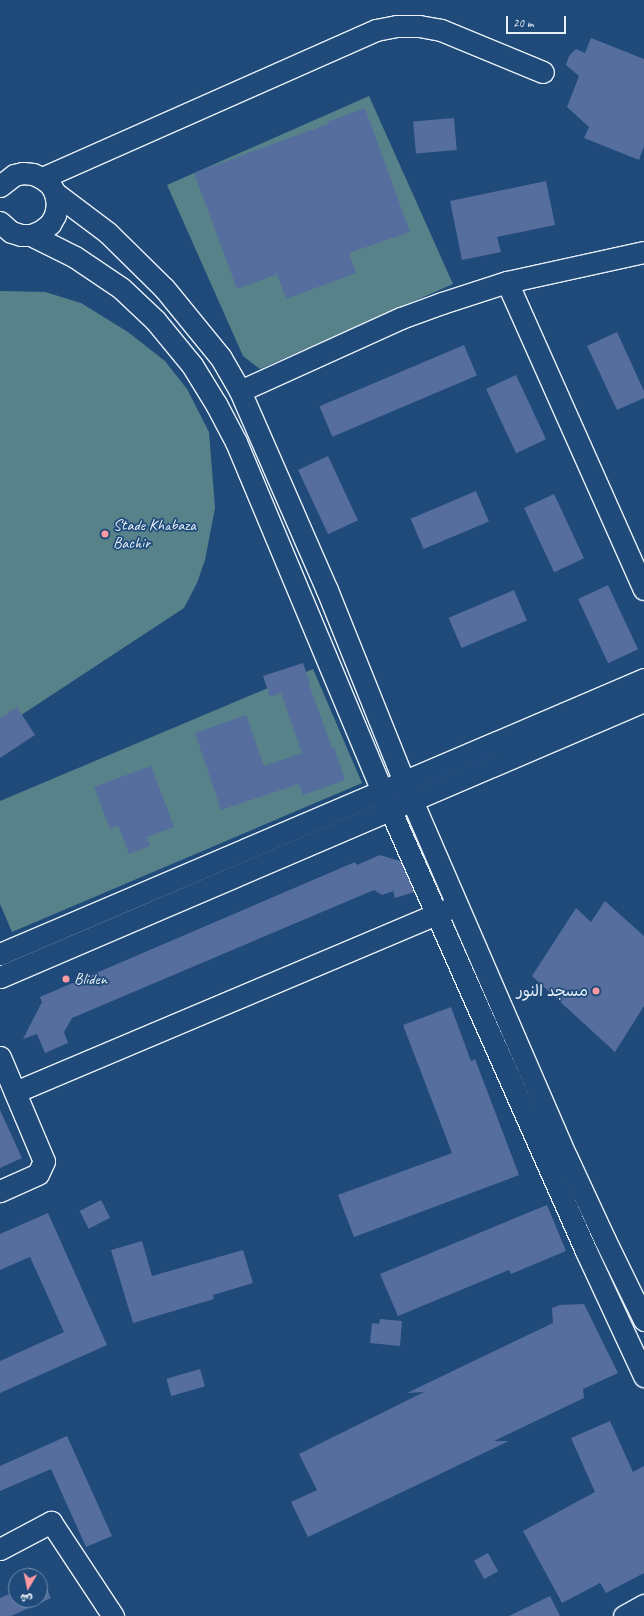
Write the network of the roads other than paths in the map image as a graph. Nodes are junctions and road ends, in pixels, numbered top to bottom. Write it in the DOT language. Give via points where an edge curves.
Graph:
graph roads {
  1 [pos="543,72"];
  2 [pos="0,164"];
  3 [pos="40,181"];
  4 [pos="0,186"];
  5 [pos="11,230"];
  6 [pos="644,252"];
  7 [pos="507,282"];
  8 [pos="240,391"];
  9 [pos="644,589"];
  10 [pos="644,679"];
  11 [pos="644,701"];
  12 [pos="404,782"];
  13 [pos="382,791"];
  14 [pos="412,802"];
  15 [pos="391,811"];
  16 [pos="457,905"];
  17 [pos="437,914"];
  18 [pos="0,954"];
  19 [pos="0,977"];
  20 [pos="0,1057"];
  21 [pos="15,1092"];
  22 [pos="566,1156"];
  23 [pos="548,1164"];
  24 [pos="0,1191"];
  25 [pos="644,1320"];
  26 [pos="642,1369"];
  27 [pos="0,1549"];
  28 [pos="644,1605"];
  29 [pos="113,1616"];
  30 [pos="624,1616"];
  1 -- 3 [label="street" via="441,30 412,26 376,30"];
  2 -- 3 [label="street"];
  3 -- 4 [label="street" via="7,179"];
  3 -- 5 [label="street" via="57,204 52,219 42,231"];
  3 -- 8 [label="street" via="108,233 164,288 221,358"];
  5 -- 13 [label="street" via="75,258 121,288 155,320 192,365 239,449"];
  6 -- 7 [label="street"];
  7 -- 8 [label="street" via="400,318"];
  7 -- 9 [label="street"];
  8 -- 12 [label="street" via="327,590"];
  10 -- 12 [label="street"];
  11 -- 14 [label="street"];
  12 -- 13 [label="street"];
  12 -- 14 [label="street"];
  13 -- 15 [label="street"];
  13 -- 18 [label="street"];
  14 -- 15 [label="street"];
  14 -- 16 [label="street"];
  15 -- 17 [label="street"];
  15 -- 19 [label="street"];
  16 -- 17 [label="street"];
  16 -- 22 [label="street"];
  17 -- 21 [label="street"];
  17 -- 23 [label="street"];
  20 -- 21 [label="street"];
  21 -- 24 [label="street" via="44,1157 44,1166 34,1176"];
  22 -- 23 [label="street"];
  22 -- 25 [label="street"];
  23 -- 26 [label="street"];
  27 -- 29 [label="street" via="50,1522"];
  28 -- 30 [label="street"];
}
